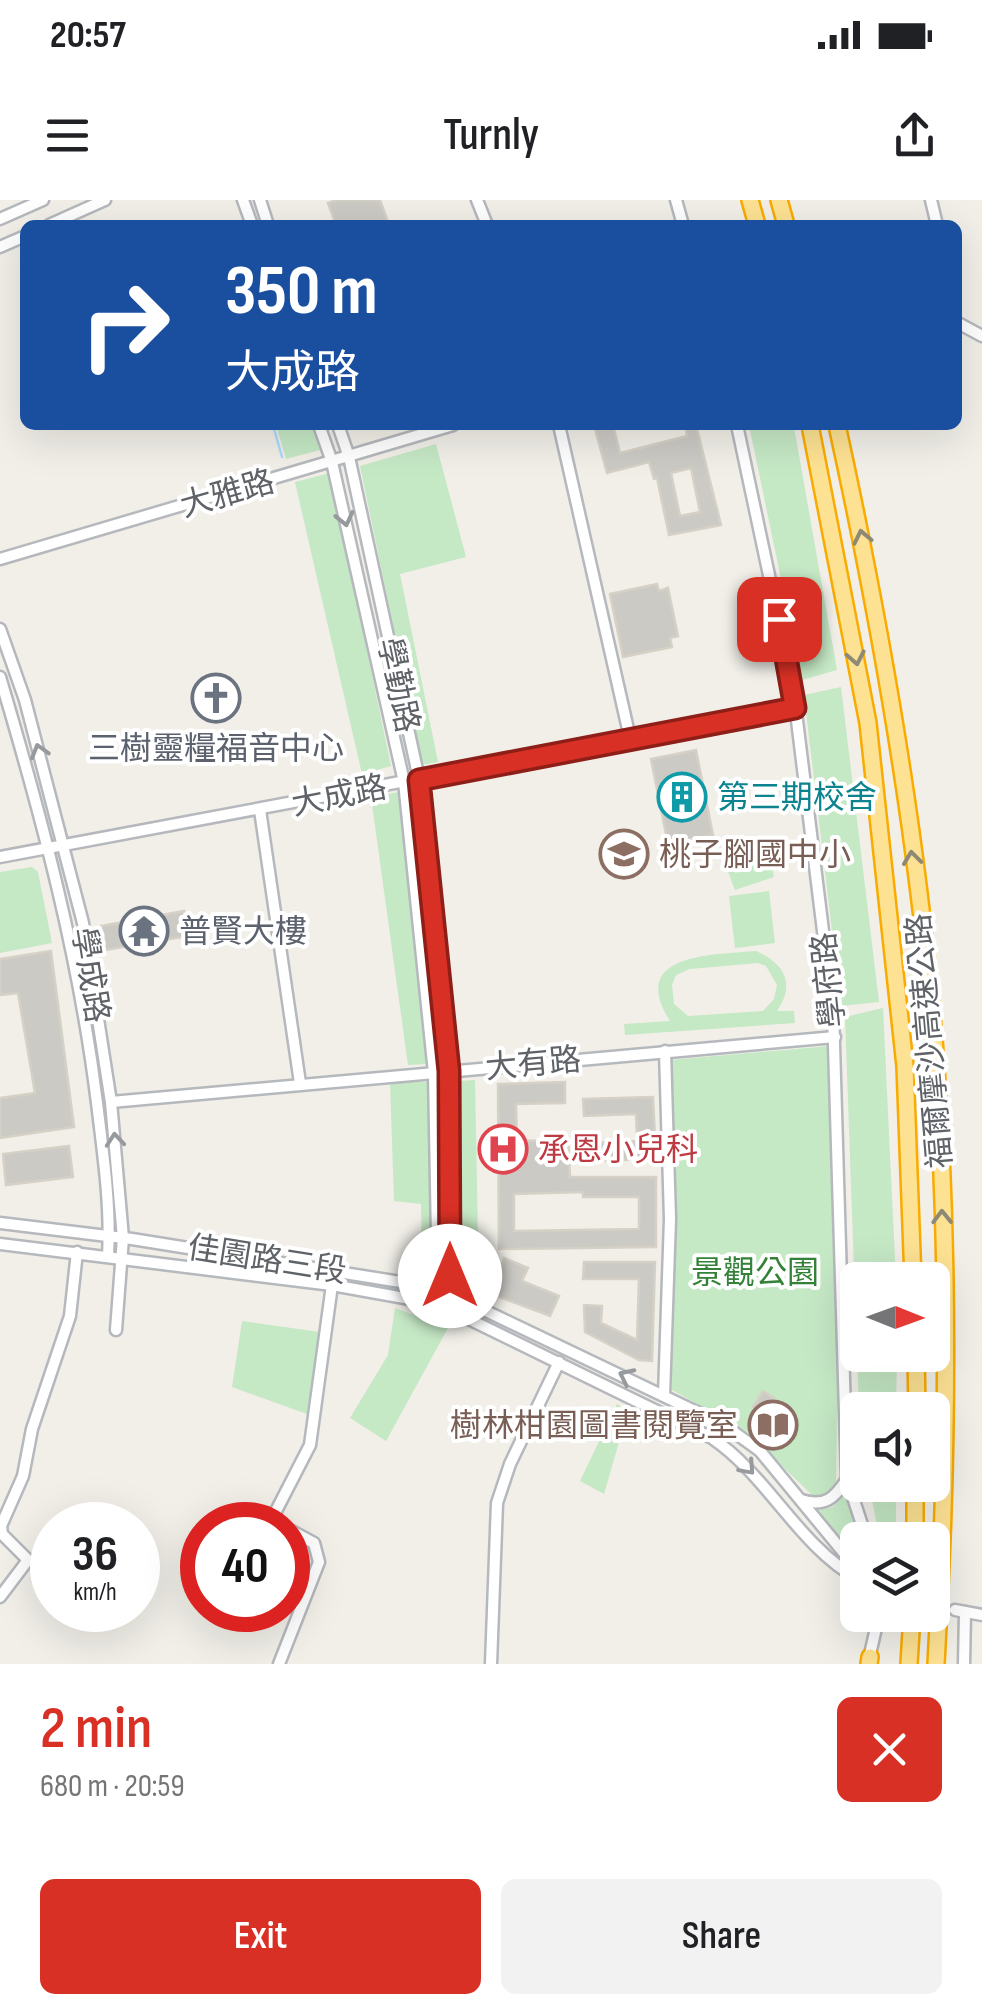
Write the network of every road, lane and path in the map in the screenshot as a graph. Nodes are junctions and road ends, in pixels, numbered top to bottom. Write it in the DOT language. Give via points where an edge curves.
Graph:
graph roads {
  1 [pos="43,200"];
  2 [pos="105,200"];
  3 [pos="0,219"];
  4 [pos="61,220"];
  5 [pos="322,430"];
  6 [pos="340,430"];
  7 [pos="437,430"];
  8 [pos="560,430"];
  9 [pos="738,430"];
  10 [pos="811,430"];
  11 [pos="839,430"];
  12 [pos="349,457"];
  13 [pos="332,462"];
  14 [pos="0,559"];
  15 [pos="0,629"];
  16 [pos="0,678"];
  17 [pos="795,708"];
  18 [pos="630,738"];
  19 [pos="419,780"];
  20 [pos="404,782"];
  21 [pos="260,810"];
  22 [pos="66,845"];
  23 [pos="50,848"];
  24 [pos="0,857"];
  25 [pos="835,1036"];
  26 [pos="665,1051"];
  27 [pos="449,1071"];
  28 [pos="434,1072"];
  29 [pos="300,1083"];
  30 [pos="112,1102"];
  31 [pos="0,1223"];
  32 [pos="109,1236"];
  33 [pos="123,1238"];
  34 [pos="0,1244"];
  35 [pos="77,1252"];
  36 [pos="108,1256"];
  37 [pos="124,1258"];
  38 [pos="912,1262"];
  39 [pos="332,1285"];
  40 [pos="438,1288"];
  41 [pos="450,1292"];
  42 [pos="443,1306"];
  43 [pos="116,1330"];
  44 [pos="559,1362"];
  45 [pos="845,1392"];
  46 [pos="664,1395"];
  47 [pos="840,1490"];
  48 [pos="801,1500"];
  49 [pos="281,1502"];
  50 [pos="310,1540"];
  51 [pos="840,1548"];
  52 [pos="840,1570"];
  53 [pos="310,1583"];
  54 [pos="0,1597"];
  55 [pos="982,1614"];
  56 [pos="291,1632"];
  57 [pos="876,1632"];
  58 [pos="911,1632"];
  59 [pos="869,1662"];
  60 [pos="279,1664"];
  61 [pos="491,1664"];
  62 [pos="909,1664"];
  63 [pos="936,1664"];
  64 [pos="964,1664"];
  1 -- 3 [label="street"];
  2 -- 4 [label="street"];
  5 -- 13 [label="street, 學勤路"];
  6 -- 12 [label="street, 學勤路"];
  7 -- 12 [label="street, 大雅路"];
  8 -- 18 [label="street"];
  9 -- 17 [label="street, 學府路"];
  10 -- 38 [label="highway, 福爾摩沙高速公路, one-way" via="870,740 906,1066"];
  63 -- 11 [label="highway, 福爾摩沙高速公路, one-way" via="944,1385 934,1046 893,708"];
  12 -- 13 [label="street, 大雅路"];
  12 -- 19 [label="street, 學勤路"];
  13 -- 14 [label="street, 大雅路"];
  13 -- 20 [label="street, 學勤路, one-way"];
  22 -- 15 [label="street, 學成路, one-way"];
  16 -- 23 [label="street, 學成路"];
  17 -- 18 [label="street, 大成路"];
  17 -- 25 [label="street, 學府路"];
  18 -- 19 [label="street, 大成路"];
  19 -- 20 [label="street, 大成路"];
  19 -- 27 [label="street, 學勤路"];
  20 -- 21 [label="street, 大成路"];
  20 -- 28 [label="street, 學勤路"];
  21 -- 22 [label="street, 大成路"];
  21 -- 29 [label="street"];
  22 -- 23 [label="street, 大成路"];
  22 -- 30 [label="street, 學成路"];
  23 -- 24 [label="street, 大成路"];
  23 -- 32 [label="street, 學成路" via="92,1064"];
  25 -- 26 [label="street, 大有路"];
  25 -- 45 [label="street, 學府路"];
  26 -- 27 [label="street, 大有路"];
  26 -- 46 [label="street" via="670,1219"];
  27 -- 28 [label="street, 大有路"];
  27 -- 41 [label="street, 學勤路"];
  28 -- 29 [label="street, 大有路"];
  28 -- 40 [label="street, 學勤路"];
  29 -- 30 [label="street, 大有路"];
  33 -- 30 [label="street, 學成路, one-way"];
  31 -- 32 [label="street, 佳園路三段"];
  32 -- 33 [label="street, 佳園路三段"];
  32 -- 36 [label="street, 學成路"];
  33 -- 37 [label="street, 學成路"];
  33 -- 40 [label="street, 佳園路三段"];
  34 -- 35 [label="street, 佳園路三段"];
  35 -- 36 [label="street, 佳園路三段"];
  35 -- 54 [label="street" via="70,1316 32,1429 24,1476 1,1526 28,1560"];
  36 -- 37 [label="street, 佳園路三段"];
  37 -- 39 [label="street, 佳園路三段"];
  37 -- 43 [label="street, 學成路"];
  39 -- 42 [label="street, 佳園路三段"];
  39 -- 49 [label="street" via="310,1446"];
  40 -- 41 [label="street, 佳園路三段"];
  40 -- 42 [label="street, 學勤路"];
  41 -- 42 [label="street, 學勤路"];
  46 -- 41 [label="street, 佳園路三段, one-way"];
  42 -- 44 [label="street, 佳園路三段"];
  44 -- 52 [label="street, 佳園路三段, one-way" via="739,1456"];
  44 -- 61 [label="street" via="497,1504"];
  46 -- 48 [label="street, 佳園路三段" via="760,1451"];
  47 -- 48 [label="street" via="824,1503"];
  48 -- 51 [label="street, 佳園路三段"];
  50 -- 53 [label="street" via="318,1562"];
  55 -- 64 [label="street" via="960,1611"];
  56 -- 60 [label="street"];
  57 -- 59 [label="street"];
  58 -- 62 [label="highway"];
}
